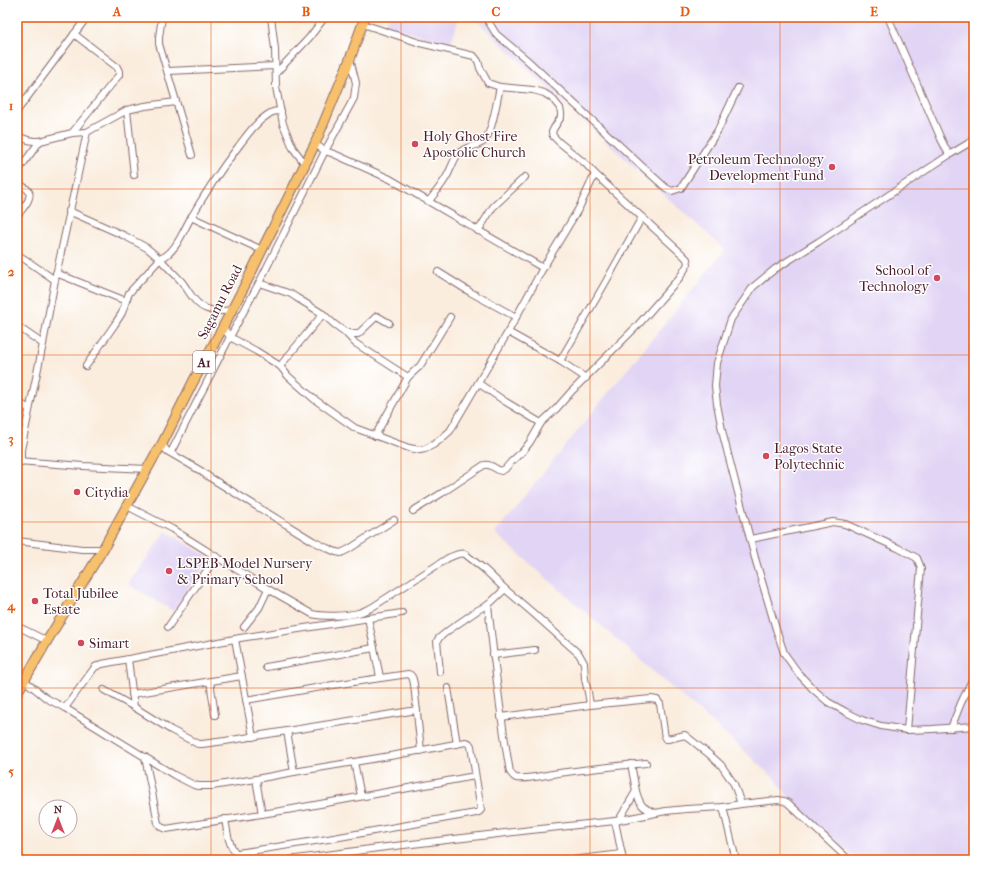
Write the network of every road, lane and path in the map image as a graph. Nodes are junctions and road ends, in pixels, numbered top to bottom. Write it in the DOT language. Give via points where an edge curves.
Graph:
graph roads {
  1 [pos="76,17"];
  2 [pos="87,17"];
  3 [pos="162,17"];
  4 [pos="271,17"];
  5 [pos="325,17"];
  6 [pos="488,17"];
  7 [pos="888,17"];
  8 [pos="364,21"];
  9 [pos="83,22"];
  10 [pos="74,34"];
  11 [pos="350,59"];
  12 [pos="275,70"];
  13 [pos="168,72"];
  14 [pos="500,87"];
  15 [pos="738,88"];
  16 [pos="176,102"];
  17 [pos="127,110"];
  18 [pos="17,111"];
  19 [pos="281,111"];
  20 [pos="87,132"];
  21 [pos="72,133"];
  22 [pos="17,136"];
  23 [pos="974,140"];
  24 [pos="40,141"];
  25 [pos="315,144"];
  26 [pos="325,151"];
  27 [pos="192,155"];
  28 [pos="949,155"];
  29 [pos="305,164"];
  30 [pos="17,172"];
  31 [pos="134,174"];
  32 [pos="595,174"];
  33 [pos="525,177"];
  34 [pos="17,182"];
  35 [pos="429,201"];
  36 [pos="69,211"];
  37 [pos="17,216"];
  38 [pos="191,217"];
  39 [pos="642,217"];
  40 [pos="478,231"];
  41 [pos="262,250"];
  42 [pos="17,254"];
  43 [pos="160,259"];
  44 [pos="543,268"];
  45 [pos="438,272"];
  46 [pos="56,273"];
  47 [pos="55,280"];
  48 [pos="259,283"];
  49 [pos="126,301"];
  50 [pos="232,310"];
  51 [pos="323,314"];
  52 [pos="450,317"];
  53 [pos="516,317"];
  54 [pos="389,323"];
  55 [pos="17,326"];
  56 [pos="223,327"];
  57 [pos="345,332"];
  58 [pos="508,332"];
  59 [pos="230,337"];
  60 [pos="43,344"];
  61 [pos="560,361"];
  62 [pos="86,366"];
  63 [pos="280,366"];
  64 [pos="408,377"];
  65 [pos="586,378"];
  66 [pos="478,383"];
  67 [pos="17,401"];
  68 [pos="23,405"];
  69 [pos="29,409"];
  70 [pos="17,416"];
  71 [pos="541,423"];
  72 [pos="17,433"];
  73 [pos="24,436"];
  74 [pos="375,436"];
  75 [pos="162,444"];
  76 [pos="171,452"];
  77 [pos="19,461"];
  78 [pos="148,469"];
  79 [pos="127,506"];
  80 [pos="413,512"];
  81 [pos="394,520"];
  82 [pos="751,539"];
  83 [pos="17,540"];
  84 [pos="103,549"];
  85 [pos="216,558"];
  86 [pos="268,589"];
  87 [pos="505,589"];
  88 [pos="488,605"];
  89 [pos="402,613"];
  90 [pos="368,618"];
  91 [pos="17,626"];
  92 [pos="168,627"];
  93 [pos="244,627"];
  94 [pos="235,639"];
  95 [pos="47,641"];
  96 [pos="374,648"];
  97 [pos="535,650"];
  98 [pos="493,655"];
  99 [pos="128,659"];
  100 [pos="266,667"];
  101 [pos="440,672"];
  102 [pos="242,676"];
  103 [pos="974,676"];
  104 [pos="380,677"];
  105 [pos="24,680"];
  106 [pos="210,681"];
  107 [pos="448,688"];
  108 [pos="104,690"];
  109 [pos="17,693"];
  110 [pos="132,694"];
  111 [pos="246,700"];
  112 [pos="590,705"];
  113 [pos="134,707"];
  114 [pos="65,708"];
  115 [pos="417,710"];
  116 [pos="215,715"];
  117 [pos="501,717"];
  118 [pos="974,726"];
  119 [pos="952,728"];
  120 [pos="907,730"];
  121 [pos="287,731"];
  122 [pos="253,737"];
  123 [pos="457,744"];
  124 [pos="421,751"];
  125 [pos="145,757"];
  126 [pos="354,762"];
  127 [pos="646,763"];
  128 [pos="631,764"];
  129 [pos="294,772"];
  130 [pos="475,776"];
  131 [pos="256,779"];
  132 [pos="636,791"];
  133 [pos="361,796"];
  134 [pos="741,804"];
  135 [pos="723,807"];
  136 [pos="656,813"];
  137 [pos="262,814"];
  138 [pos="225,819"];
  139 [pos="617,821"];
  140 [pos="17,855"];
  141 [pos="622,857"];
  142 [pos="22,860"];
  143 [pos="289,860"];
  144 [pos="572,860"];
  145 [pos="736,860"];
  146 [pos="847,860"];
  1 -- 9 [label="street"];
  2 -- 9 [label="street"];
  3 -- 13 [label="street" via="159,44"];
  4 -- 12 [label="street"];
  5 -- 12 [label="street" via="309,38"];
  6 -- 15 [label="street" via="496,34 651,175 672,191 680,188 718,130"];
  7 -- 28 [label="street"];
  8 -- 11 [label="highway, Sagamu Road / A1"];
  8 -- 14 [label="street" via="420,43 474,56 488,83"];
  9 -- 10 [label="street"];
  10 -- 18 [label="street"];
  10 -- 21 [label="street" via="117,67 119,75"];
  11 -- 25 [label="highway, Sagamu Road / A1"];
  11 -- 26 [label="street" via="356,83 354,98"];
  12 -- 13 [label="street"];
  12 -- 19 [label="street"];
  13 -- 16 [label="street"];
  14 -- 32 [label="street" via="533,90 552,98 561,113 552,132 553,136"];
  14 -- 35 [label="street" via="488,136 481,143 467,147 459,154 448,175"];
  16 -- 17 [label="street"];
  16 -- 27 [label="street"];
  17 -- 20 [label="street"];
  17 -- 31 [label="street"];
  19 -- 29 [label="street" via="290,142"];
  19 -- 38 [label="street" via="270,113 254,126"];
  20 -- 21 [label="street"];
  20 -- 36 [label="street"];
  21 -- 24 [label="street"];
  22 -- 24 [label="street"];
  23 -- 28 [label="street"];
  24 -- 30 [label="street"];
  25 -- 26 [label="street"];
  25 -- 29 [label="highway, Sagamu Road / A1"];
  26 -- 35 [label="street" via="390,179"];
  26 -- 48 [label="street"];
  28 -- 82 [label="street" via="775,269 753,287 731,319 717,363 716,398 723,435"];
  29 -- 41 [label="highway, Sagamu Road / A1"];
  32 -- 39 [label="street"];
  32 -- 44 [label="street" via="579,208"];
  33 -- 40 [label="street" via="493,206"];
  34 -- 37 [label="street" via="30,193 30,196"];
  35 -- 40 [label="street"];
  36 -- 43 [label="street" via="125,236 147,248"];
  36 -- 46 [label="street"];
  38 -- 41 [label="street"];
  38 -- 43 [label="street" via="173,250"];
  39 -- 61 [label="street"];
  39 -- 65 [label="street" via="687,259 688,264 680,277 638,325"];
  40 -- 44 [label="street"];
  41 -- 50 [label="highway, Sagamu Road / A1"];
  42 -- 47 [label="street"];
  43 -- 49 [label="street" via="129,293"];
  43 -- 50 [label="street" via="204,308"];
  44 -- 53 [label="street"];
  45 -- 53 [label="street"];
  46 -- 47 [label="street"];
  46 -- 49 [label="street"];
  47 -- 60 [label="street"];
  48 -- 51 [label="street" via="291,294"];
  48 -- 59 [label="street"];
  49 -- 62 [label="street" via="122,314"];
  50 -- 56 [label="highway, Sagamu Road / A1"];
  51 -- 57 [label="street"];
  51 -- 63 [label="street"];
  52 -- 64 [label="street" via="420,366"];
  53 -- 58 [label="street"];
  54 -- 57 [label="street" via="377,316 358,334"];
  55 -- 60 [label="street"];
  56 -- 59 [label="street"];
  56 -- 75 [label="highway, Sagamu Road / A1"];
  57 -- 64 [label="street" via="355,343"];
  58 -- 61 [label="street"];
  58 -- 66 [label="street"];
  59 -- 63 [label="street"];
  59 -- 76 [label="street"];
  60 -- 69 [label="street"];
  61 -- 65 [label="street"];
  63 -- 74 [label="street" via="324,407 355,428"];
  64 -- 74 [label="street"];
  65 -- 71 [label="street"];
  66 -- 71 [label="street"];
  66 -- 74 [label="street" via="450,430 433,445 425,449 416,449"];
  67 -- 68 [label="street"];
  68 -- 69 [label="street"];
  68 -- 70 [label="street"];
  69 -- 73 [label="street"];
  71 -- 80 [label="street" via="527,446 503,470 484,465"];
  72 -- 73 [label="street"];
  73 -- 77 [label="street"];
  75 -- 76 [label="street"];
  75 -- 78 [label="highway, Sagamu Road / A1"];
  76 -- 81 [label="street" via="253,505 336,552 341,553 349,549"];
  77 -- 78 [label="street"];
  78 -- 79 [label="highway, Sagamu Road / A1"];
  79 -- 84 [label="highway, Sagamu Road / A1"];
  79 -- 85 [label="street" via="193,541"];
  82 -- 120 [label="street" via="784,653 799,674 828,702 846,712 881,726"];
  82 -- 120 [label="street" via="833,522 845,524 917,558 921,576"];
  83 -- 84 [label="street" via="82,549"];
  84 -- 95 [label="highway, Sagamu Road / A1"];
  85 -- 86 [label="street"];
  85 -- 92 [label="street"];
  86 -- 87 [label="street" via="312,614 324,616 358,613 371,608 448,558 461,553 484,568"];
  86 -- 93 [label="street"];
  87 -- 88 [label="street"];
  87 -- 112 [label="street" via="582,658"];
  88 -- 98 [label="street"];
  88 -- 101 [label="street" via="438,638"];
  89 -- 90 [label="street"];
  90 -- 94 [label="street"];
  90 -- 96 [label="street"];
  91 -- 95 [label="street"];
  94 -- 99 [label="street"];
  94 -- 102 [label="street"];
  95 -- 105 [label="highway, Sagamu Road / A1"];
  96 -- 100 [label="street"];
  96 -- 104 [label="street"];
  97 -- 98 [label="street"];
  98 -- 117 [label="street"];
  99 -- 110 [label="street"];
  99 -- 114 [label="street" via="95,667"];
  102 -- 106 [label="street"];
  102 -- 111 [label="street"];
  103 -- 119 [label="street"];
  104 -- 111 [label="street"];
  104 -- 115 [label="street" via="411,674"];
  105 -- 109 [label="highway, Sagamu Road / A1"];
  105 -- 114 [label="street" via="46,698"];
  106 -- 110 [label="street"];
  106 -- 116 [label="street"];
  107 -- 123 [label="street"];
  108 -- 113 [label="street"];
  110 -- 113 [label="street"];
  111 -- 122 [label="street"];
  112 -- 117 [label="street"];
  112 -- 134 [label="street" via="656,700 660,704 665,738 685,735 710,755 721,765 734,784"];
  113 -- 122 [label="street" via="198,744"];
  114 -- 125 [label="street"];
  115 -- 121 [label="street"];
  115 -- 124 [label="street"];
  117 -- 128 [label="street" via="510,772 515,777"];
  118 -- 119 [label="street"];
  119 -- 120 [label="street"];
  121 -- 122 [label="street"];
  121 -- 129 [label="street"];
  123 -- 124 [label="street"];
  123 -- 130 [label="street" via="466,742 471,746"];
  124 -- 126 [label="street"];
  125 -- 131 [label="street" via="198,786"];
  125 -- 138 [label="street" via="156,816 161,827 166,829"];
  126 -- 129 [label="street"];
  126 -- 133 [label="street"];
  127 -- 128 [label="street"];
  128 -- 132 [label="street"];
  129 -- 131 [label="street"];
  130 -- 133 [label="street"];
  130 -- 138 [label="street" via="479,812 328,839 238,854 232,849"];
  131 -- 137 [label="street"];
  132 -- 136 [label="street" via="642,806"];
  132 -- 139 [label="street"];
  133 -- 137 [label="street"];
  134 -- 135 [label="street"];
  134 -- 146 [label="street" via="778,800 788,803"];
  135 -- 136 [label="street"];
  135 -- 145 [label="street"];
  136 -- 139 [label="street"];
  137 -- 138 [label="street"];
  139 -- 141 [label="street"];
  139 -- 143 [label="street"];
  140 -- 142 [label="street"];
  141 -- 144 [label="street"];
}
